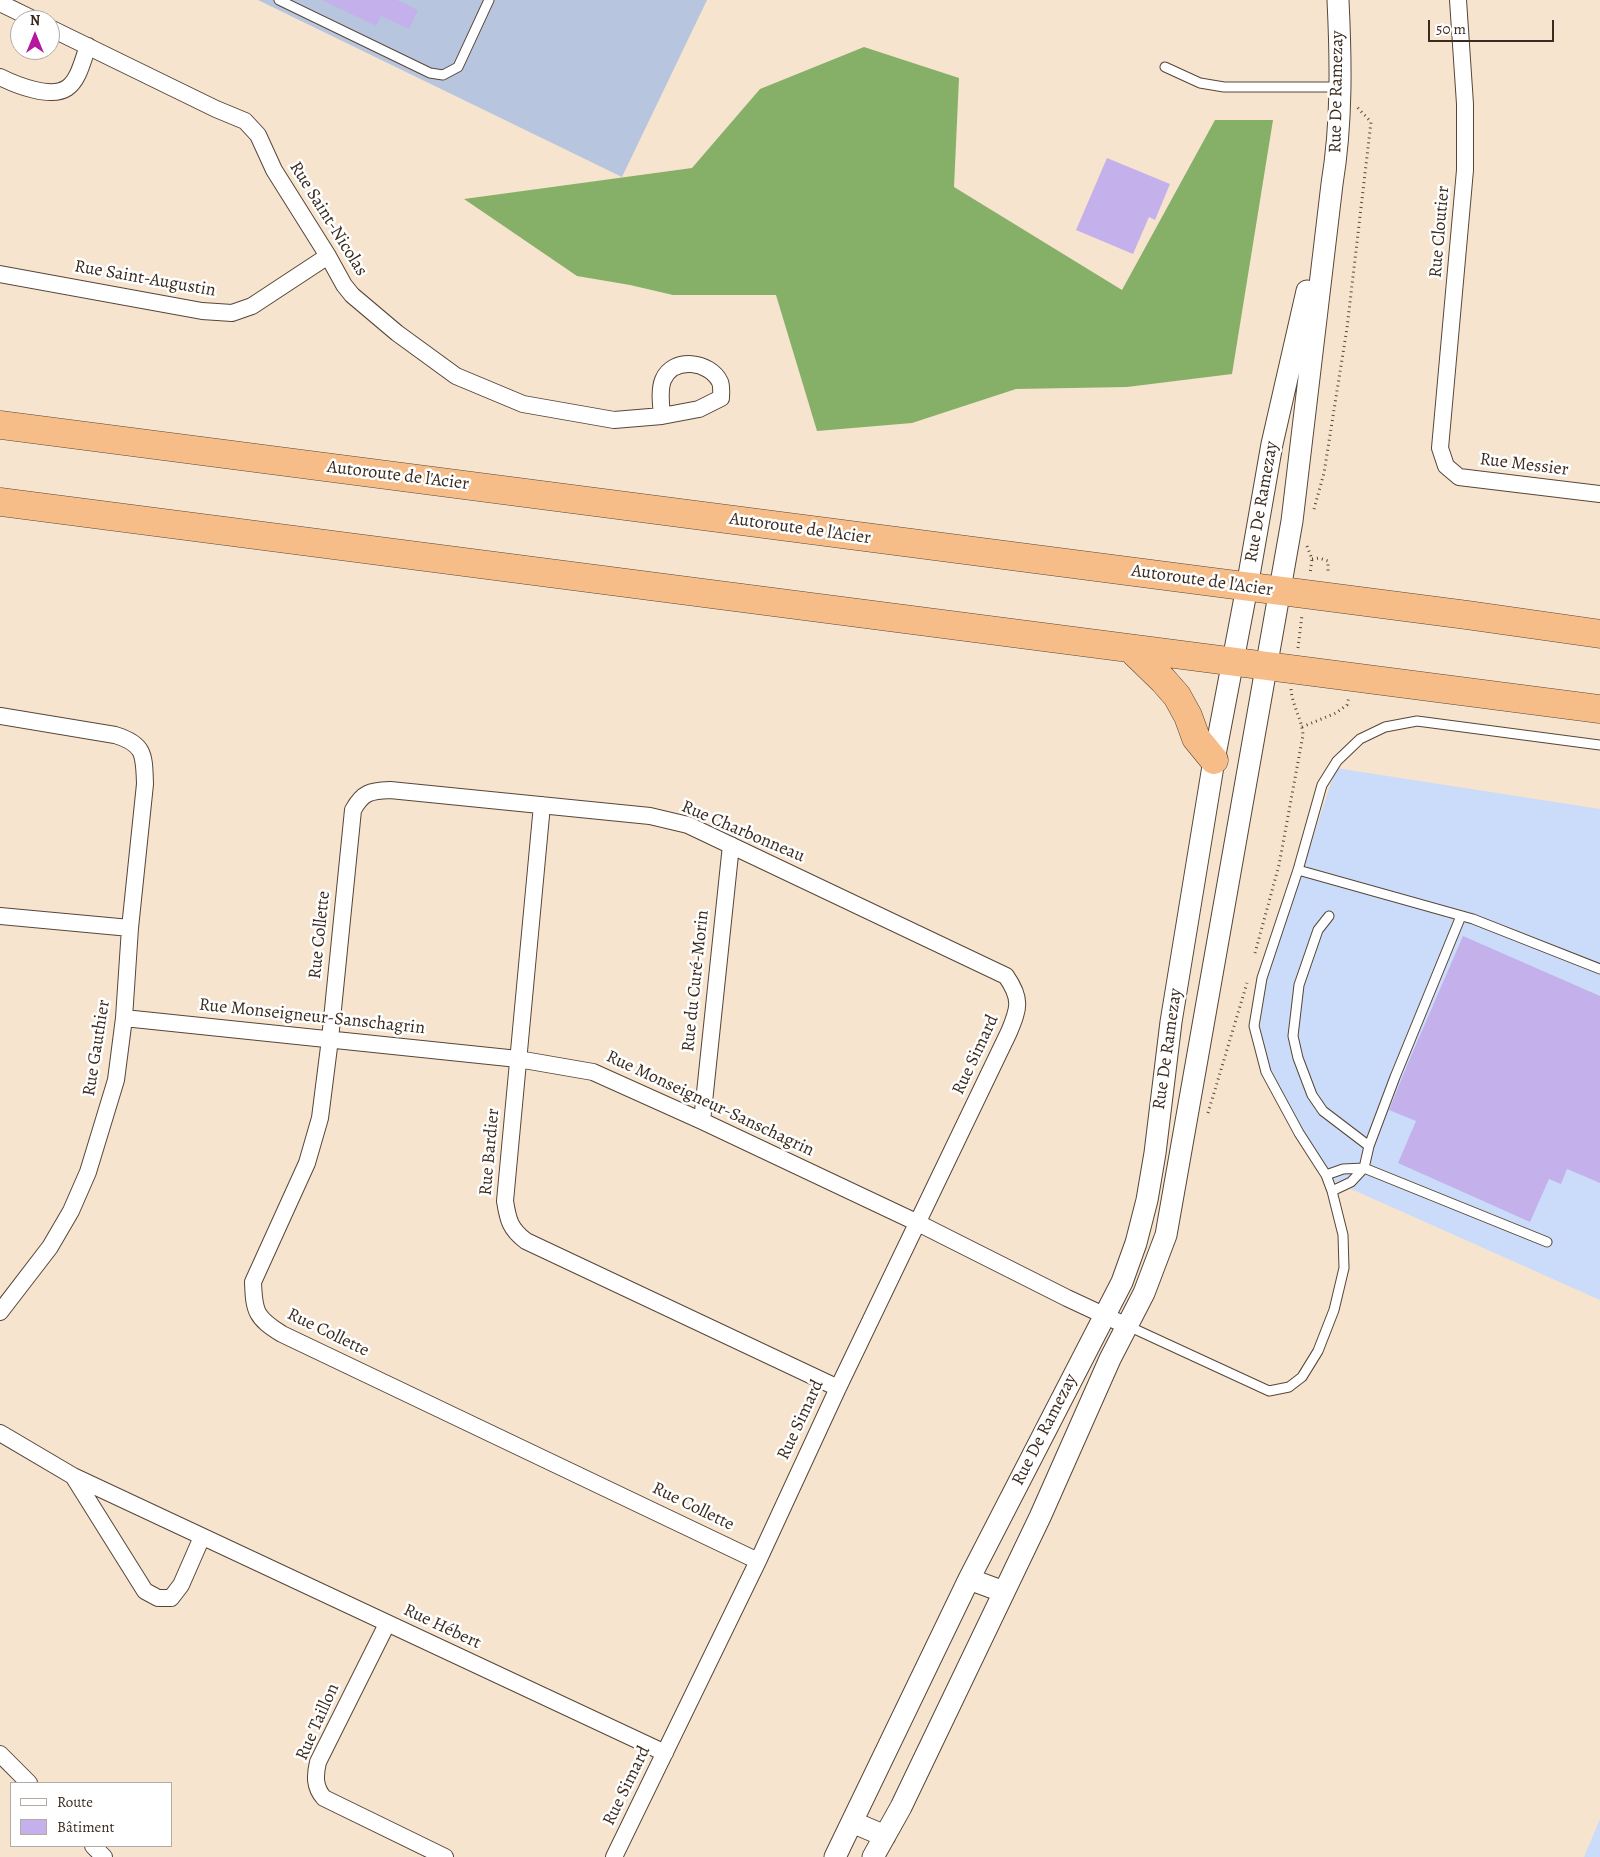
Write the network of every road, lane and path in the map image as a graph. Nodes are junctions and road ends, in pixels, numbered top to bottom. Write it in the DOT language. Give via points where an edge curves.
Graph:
graph roads {
  1 [pos="279,0"];
  2 [pos="489,0"];
  3 [pos="1338,0"];
  4 [pos="1458,0"];
  5 [pos="0,3"];
  6 [pos="14,10"];
  7 [pos="60,33"];
  8 [pos="88,46"];
  9 [pos="1165,67"];
  10 [pos="0,78"];
  11 [pos="1340,87"];
  12 [pos="1371,122"];
  13 [pos="1332,184"];
  14 [pos="328,256"];
  15 [pos="0,274"];
  16 [pos="662,416"];
  17 [pos="0,425"];
  18 [pos="1446,466"];
  19 [pos="1600,494"];
  20 [pos="0,502"];
  21 [pos="1312,516"];
  22 [pos="1307,539"];
  23 [pos="1312,560"];
  24 [pos="1310,570"];
  25 [pos="1328,572"];
  26 [pos="1247,587"];
  27 [pos="1280,592"];
  28 [pos="1302,617"];
  29 [pos="1600,634"];
  30 [pos="1131,649"];
  31 [pos="1297,654"];
  32 [pos="1233,662"];
  33 [pos="1266,666"];
  34 [pos="1291,687"];
  35 [pos="1349,694"];
  36 [pos="1600,709"];
  37 [pos="0,716"];
  38 [pos="1302,727"];
  39 [pos="1600,745"];
  40 [pos="1214,760"];
  41 [pos="360,798"];
  42 [pos="542,805"];
  43 [pos="731,845"];
  44 [pos="1298,870"];
  45 [pos="0,916"];
  46 [pos="1329,916"];
  47 [pos="1461,916"];
  48 [pos="130,928"];
  49 [pos="1254,959"];
  50 [pos="1600,968"];
  51 [pos="1248,977"];
  52 [pos="1018,999"];
  53 [pos="124,1018"];
  54 [pos="330,1039"];
  55 [pos="518,1059"];
  56 [pos="1207,1115"];
  57 [pos="702,1121"];
  58 [pos="1369,1146"];
  59 [pos="1364,1168"];
  60 [pos="1326,1175"];
  61 [pos="1332,1191"];
  62 [pos="918,1223"];
  63 [pos="1547,1242"];
  64 [pos="0,1312"];
  65 [pos="1104,1316"];
  66 [pos="1127,1326"];
  67 [pos="838,1388"];
  68 [pos="0,1433"];
  69 [pos="73,1476"];
  70 [pos="202,1537"];
  71 [pos="758,1561"];
  72 [pos="970,1579"];
  73 [pos="1004,1592"];
  74 [pos="388,1624"];
  75 [pos="665,1752"];
  76 [pos="0,1754"];
  77 [pos="29,1782"];
  78 [pos="852,1822"];
  79 [pos="885,1836"];
  80 [pos="94,1847"];
  81 [pos="104,1857"];
  82 [pos="445,1857"];
  83 [pos="614,1857"];
  84 [pos="835,1857"];
  85 [pos="874,1857"];
  1 -- 2 [label="lane" via="430,73 443,74 458,67"];
  3 -- 11 [label="street, Rue De Ramezay"];
  4 -- 18 [label="street, Rue Cloutier" via="1465,104 1465,170 1440,448"];
  5 -- 6 [label="street"];
  7 -- 8 [label="street, Rue Saint-Nicolas"];
  8 -- 10 [label="street" via="76,77 67,88 47,93"];
  8 -- 14 [label="street, Rue Saint-Nicolas" via="245,121 258,135 274,170"];
  9 -- 11 [label="lane" via="1200,83 1224,87"];
  11 -- 13 [label="street, Rue De Ramezay" via="1338,149"];
  12 -- 21 [label="path, Rue De Ramezay" via="1347,328 1324,473"];
  13 -- 26 [label="street, Rue De Ramezay" via="1272,444"];
  13 -- 27 [label="street, Rue De Ramezay" via="1292,521"];
  14 -- 15 [label="street, Rue Saint-Augustin" via="252,306 232,313 202,311"];
  14 -- 16 [label="street, Rue Saint-Nicolas" via="352,295 456,376 523,404 563,412 614,420"];
  17 -- 26 [label="highway, Autoroute de l'Acier"];
  18 -- 19 [label="street, Rue Messier" via="1459,477"];
  20 -- 30 [label="highway"];
  22 -- 23 [label="path"];
  23 -- 24 [label="path"];
  23 -- 25 [label="path" via="1328,561"];
  26 -- 27 [label="highway, Autoroute de l'Acier"];
  26 -- 32 [label="street, Rue De Ramezay"];
  27 -- 29 [label="highway, Autoroute de l'Acier"];
  27 -- 33 [label="street, Rue De Ramezay"];
  28 -- 31 [label="path"];
  30 -- 32 [label="highway"];
  30 -- 40 [label="highway" via="1177,696 1196,738"];
  32 -- 33 [label="highway"];
  32 -- 40 [label="street, Rue De Ramezay"];
  33 -- 36 [label="highway"];
  33 -- 66 [label="street, Rue De Ramezay" via="1166,1235 1152,1276"];
  34 -- 38 [label="path"];
  35 -- 38 [label="path" via="1347,705 1342,710"];
  37 -- 48 [label="street, Rue Gauthier" via="115,735 138,746 144,761 145,784"];
  38 -- 49 [label="path" via="1280,865"];
  39 -- 44 [label="lane" via="1417,721 1385,727 1360,738 1337,761 1322,785"];
  40 -- 65 [label="street, Rue De Ramezay" via="1172,1013 1147,1200 1131,1261"];
  41 -- 42 [label="street, Rue Charbonneau" via="372,791 390,790"];
  41 -- 54 [label="street, Rue Collette" via="353,810"];
  42 -- 43 [label="street, Rue Charbonneau" via="650,816 688,825"];
  42 -- 55 [label="street, Rue Bardier"];
  43 -- 52 [label="street, Rue Charbonneau" via="1006,976"];
  43 -- 57 [label="street, Rue du Curé-Morin"];
  44 -- 47 [label="lane"];
  44 -- 60 [label="lane" via="1262,978 1254,1026 1266,1072"];
  45 -- 48 [label="street"];
  46 -- 58 [label="lane" via="1318,930 1299,986 1294,1036 1298,1058 1312,1095 1323,1111"];
  47 -- 50 [label="lane"];
  47 -- 58 [label="lane"];
  48 -- 53 [label="street, Rue Gauthier"];
  51 -- 56 [label="path"];
  52 -- 62 [label="street, Rue Simard" via="1009,1032"];
  53 -- 54 [label="street, Rue Monseigneur-Sanschagrin"];
  53 -- 64 [label="street, Rue Gauthier" via="116,1080 88,1172 50,1247"];
  54 -- 55 [label="street, Rue Monseigneur-Sanschagrin"];
  54 -- 71 [label="street, Rue Collette" via="320,1118 307,1163 253,1282 254,1304 264,1322 291,1338"];
  55 -- 57 [label="street, Rue Monseigneur-Sanschagrin" via="592,1072"];
  55 -- 67 [label="street, Rue Bardier" via="505,1201 515,1233"];
  57 -- 62 [label="street, Rue Monseigneur-Sanschagrin"];
  58 -- 59 [label="lane"];
  59 -- 60 [label="lane" via="1343,1169"];
  59 -- 61 [label="lane" via="1351,1182"];
  59 -- 63 [label="lane"];
  60 -- 61 [label="lane"];
  61 -- 66 [label="lane" via="1343,1235 1344,1268 1334,1310 1318,1351 1302,1377 1289,1388 1269,1391"];
  62 -- 65 [label="street, Rue Monseigneur-Sanschagrin"];
  62 -- 67 [label="street, Rue Simard"];
  65 -- 66 [label="street, Rue Monseigneur-Sanschagrin"];
  65 -- 72 [label="street, Rue De Ramezay"];
  66 -- 73 [label="street, Rue De Ramezay"];
  67 -- 71 [label="street, Rue Simard"];
  68 -- 69 [label="street, Rue Hébert"];
  69 -- 70 [label="street, Rue Hébert"];
  69 -- 70 [label="street, Rue Hébert" via="145,1590 158,1598 171,1598 181,1585"];
  70 -- 74 [label="street, Rue Hébert"];
  71 -- 75 [label="street, Rue Simard"];
  72 -- 73 [label="street"];
  72 -- 78 [label="street, Rue De Ramezay"];
  73 -- 79 [label="street, Rue De Ramezay"];
  74 -- 75 [label="street, Rue Hébert"];
  74 -- 82 [label="street, Rue Taillon" via="318,1762 316,1783 324,1798"];
  75 -- 83 [label="street, Rue Simard"];
  76 -- 77 [label="street"];
  78 -- 79 [label="street"];
  78 -- 84 [label="street, Rue De Ramezay"];
  79 -- 85 [label="street, Rue De Ramezay"];
  80 -- 81 [label="street"];
}
